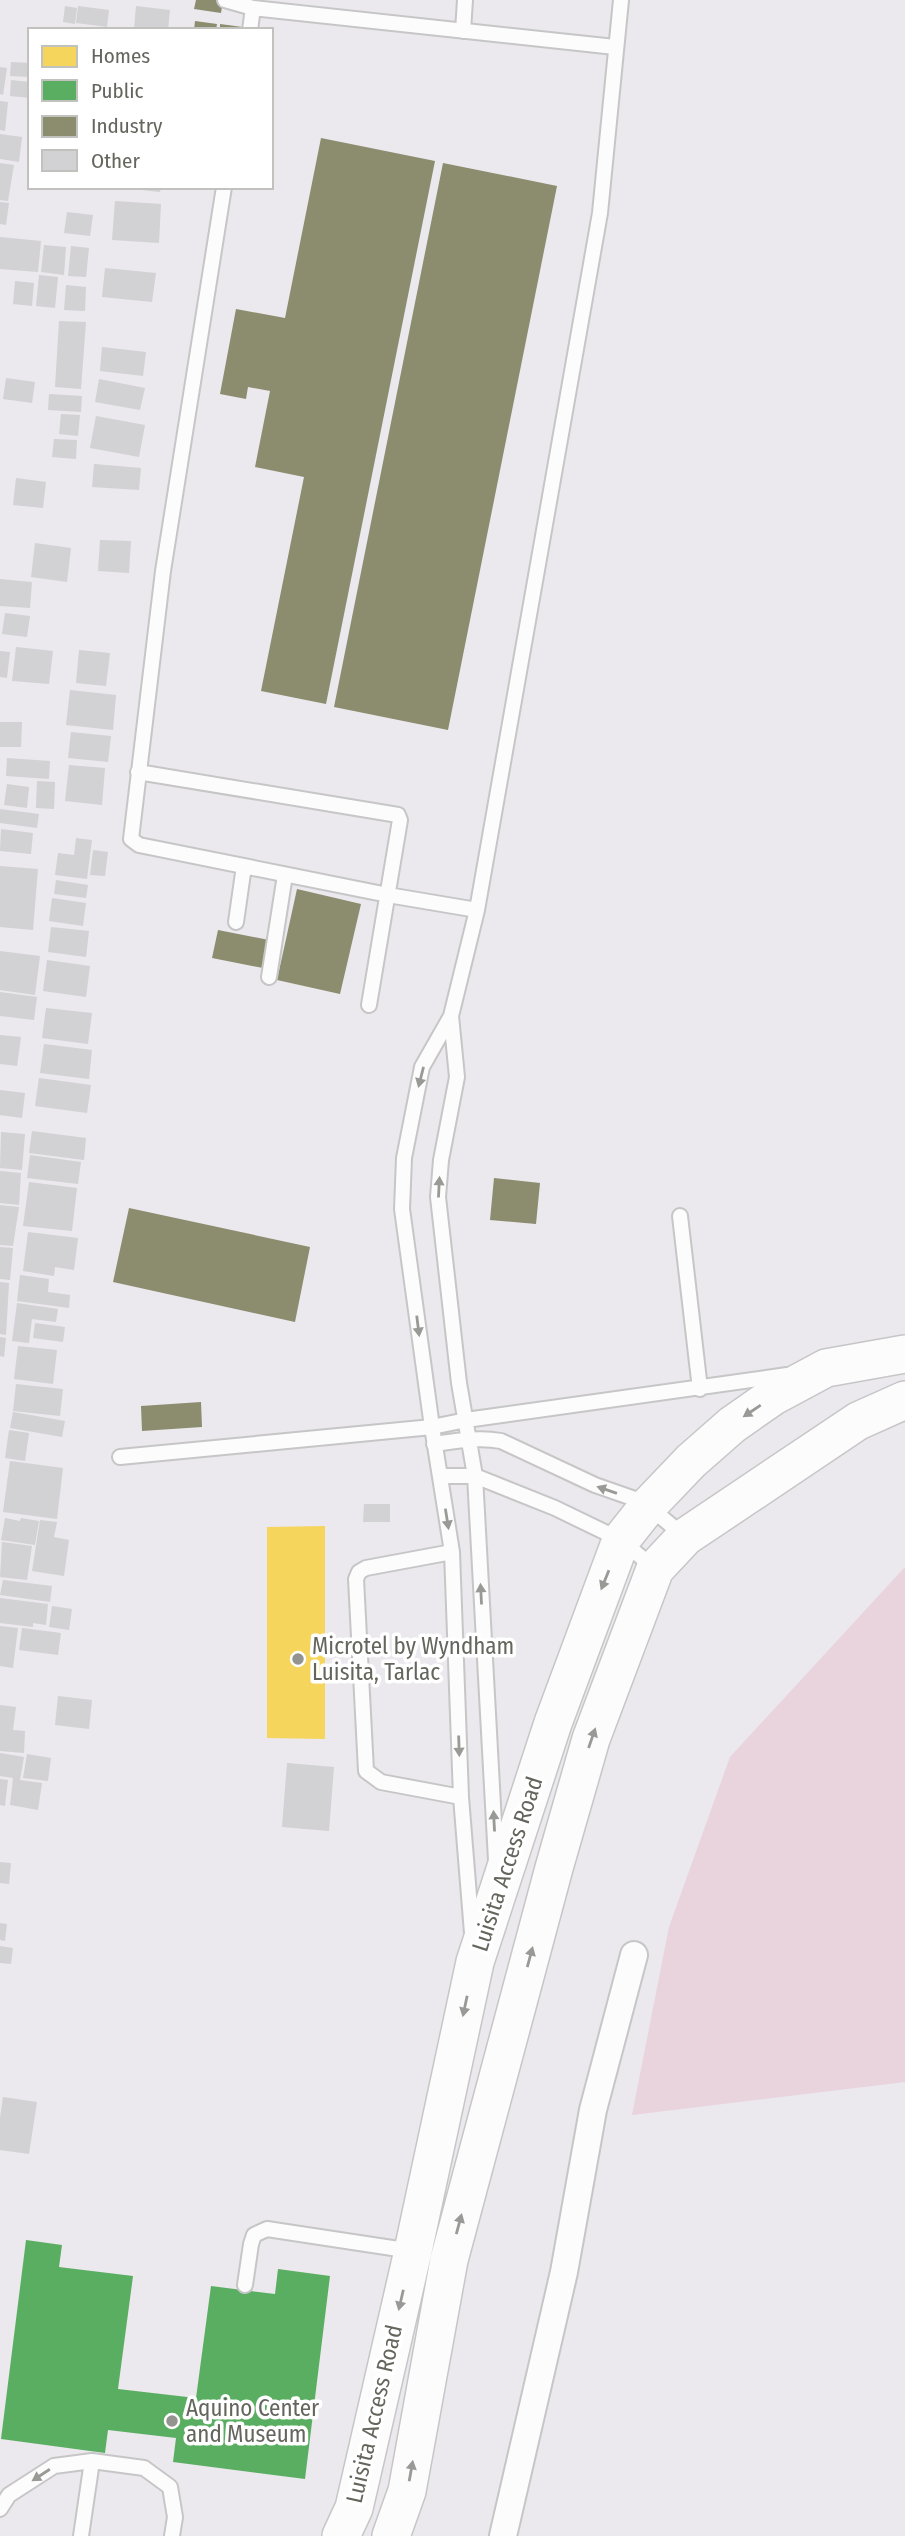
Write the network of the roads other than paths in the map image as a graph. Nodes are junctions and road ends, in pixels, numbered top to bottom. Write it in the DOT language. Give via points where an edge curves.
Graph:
graph roads {
  1 [pos="225,0"];
  2 [pos="465,0"];
  3 [pos="621,0"];
  4 [pos="253,8"];
  5 [pos="250,28"];
  6 [pos="463,31"];
  7 [pos="615,47"];
  8 [pos="225,189"];
  9 [pos="138,772"];
  10 [pos="244,866"];
  11 [pos="285,874"];
  12 [pos="388,895"];
  13 [pos="477,910"];
  14 [pos="236,922"];
  15 [pos="270,977"];
  16 [pos="369,1005"];
  17 [pos="451,1016"];
  18 [pos="680,1216"];
  19 [pos="905,1353"];
  20 [pos="826,1368"];
  21 [pos="700,1389"];
  22 [pos="905,1400"];
  23 [pos="466,1420"];
  24 [pos="432,1427"];
  25 [pos="469,1439"];
  26 [pos="434,1444"];
  27 [pos="120,1457"];
  28 [pos="440,1476"];
  29 [pos="475,1476"];
  30 [pos="648,1506"];
  31 [pos="685,1537"];
  32 [pos="621,1540"];
  33 [pos="452,1552"];
  34 [pos="655,1569"];
  35 [pos="461,1797"];
  36 [pos="498,1889"];
  37 [pos="634,1955"];
  38 [pos="475,1962"];
  39 [pos="431,2255"];
  40 [pos="246,2286"];
  41 [pos="92,2461"];
  42 [pos="0,2510"];
  43 [pos="81,2536"];
  44 [pos="172,2536"];
  45 [pos="341,2536"];
  46 [pos="391,2536"];
  47 [pos="503,2536"];
  1 -- 4 [label="lane"];
  2 -- 6 [label="lane"];
  3 -- 7 [label="lane"];
  4 -- 5 [label="lane"];
  4 -- 6 [label="lane"];
  6 -- 7 [label="lane"];
  7 -- 13 [label="lane" via="600,213"];
  8 -- 9 [label="lane" via="163,571"];
  9 -- 10 [label="lane" via="131,841"];
  9 -- 12 [label="lane" via="394,812 400,820"];
  10 -- 11 [label="lane"];
  10 -- 14 [label="lane"];
  11 -- 12 [label="lane"];
  11 -- 15 [label="lane"];
  12 -- 13 [label="lane"];
  12 -- 16 [label="lane"];
  13 -- 17 [label="lane"];
  23 -- 17 [label="lane, one-way" via="438,1197 457,1077"];
  17 -- 24 [label="lane, one-way" via="422,1067 402,1186"];
  18 -- 21 [label="lane"];
  19 -- 20 [label="main road, Luisita Access Road"];
  20 -- 21 [label="lane"];
  20 -- 30 [label="main road, Luisita Access Road, one-way" via="732,1425"];
  21 -- 23 [label="lane"];
  22 -- 31 [label="main road, Luisita Access Road" via="858,1421"];
  23 -- 24 [label="lane"];
  23 -- 25 [label="lane"];
  24 -- 26 [label="lane"];
  24 -- 27 [label="lane"];
  25 -- 26 [label="lane"];
  25 -- 29 [label="lane"];
  30 -- 25 [label="lane, one-way" via="501,1441"];
  26 -- 28 [label="lane"];
  28 -- 29 [label="lane"];
  28 -- 33 [label="lane, one-way"];
  29 -- 32 [label="lane"];
  36 -- 29 [label="lane, one-way"];
  30 -- 31 [label="lane"];
  30 -- 32 [label="main road, Luisita Access Road"];
  31 -- 34 [label="main road, Luisita Access Road"];
  32 -- 34 [label="lane"];
  32 -- 36 [label="main road, Luisita Access Road, one-way"];
  33 -- 35 [label="lane, one-way"];
  33 -- 35 [label="lane" via="366,1568 356,1579 366,1771 381,1782"];
  39 -- 34 [label="main road, Luisita Access Road, one-way" via="591,1739"];
  35 -- 38 [label="lane"];
  36 -- 38 [label="main road, Luisita Access Road"];
  37 -- 47 [label="street" via="593,2110 564,2272"];
  38 -- 39 [label="main road, Luisita Access Road, one-way"];
  39 -- 40 [label="lane" via="267,2229 254,2235 250,2244"];
  39 -- 45 [label="main road, Luisita Access Road, one-way" via="354,2508"];
  46 -- 39 [label="main road, Luisita Access Road, one-way" via="407,2491"];
  41 -- 42 [label="lane, one-way" via="54,2466 9,2495"];
  41 -- 43 [label="lane"];
  41 -- 44 [label="lane" via="144,2468 170,2487 175,2517"];
}
